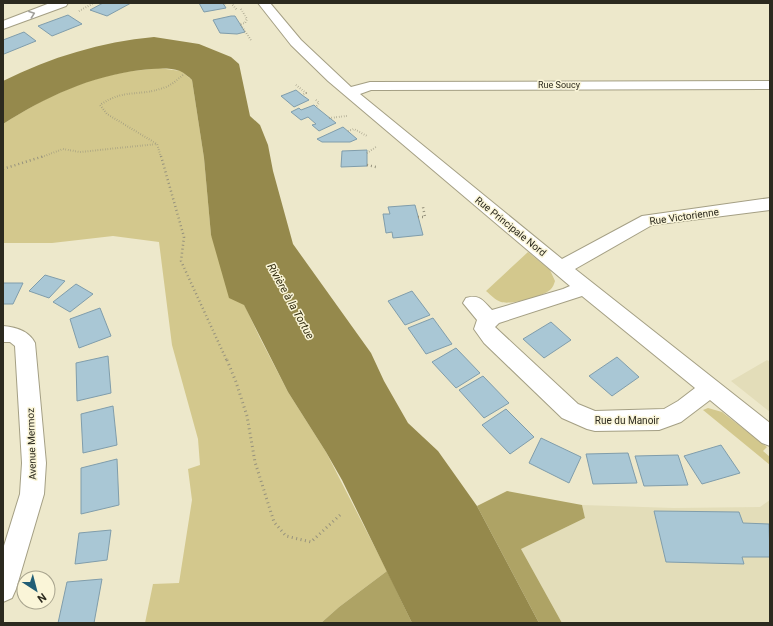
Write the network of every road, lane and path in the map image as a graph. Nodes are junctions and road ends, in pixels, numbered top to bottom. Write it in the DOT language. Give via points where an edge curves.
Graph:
graph roads {
  1 [pos="62,3"];
  2 [pos="94,3"];
  3 [pos="228,3"];
  4 [pos="231,3"];
  5 [pos="264,3"];
  6 [pos="223,4"];
  7 [pos="241,9"];
  8 [pos="237,10"];
  9 [pos="79,11"];
  10 [pos="3,25"];
  11 [pos="250,40"];
  12 [pos="184,74"];
  13 [pos="296,85"];
  14 [pos="770,85"];
  15 [pos="349,92"];
  16 [pos="302,95"];
  17 [pos="316,100"];
  18 [pos="316,107"];
  19 [pos="347,116"];
  20 [pos="330,118"];
  21 [pos="348,132"];
  22 [pos="367,136"];
  23 [pos="157,144"];
  24 [pos="376,147"];
  25 [pos="367,153"];
  26 [pos="367,165"];
  27 [pos="376,167"];
  28 [pos="3,169"];
  29 [pos="770,204"];
  30 [pos="423,207"];
  31 [pos="418,217"];
  32 [pos="562,268"];
  33 [pos="584,286"];
  34 [pos="473,302"];
  35 [pos="489,320"];
  36 [pos="3,334"];
  37 [pos="710,388"];
  38 [pos="770,436"];
  39 [pos="340,515"];
  40 [pos="9,553"];
  41 [pos="3,589"];
  10 -- 1 [label="street, one-way"];
  2 -- 9 [label="path"];
  3 -- 6 [label="path"];
  4 -- 8 [label="path"];
  5 -- 15 [label="street, Rue Principale Nord" via="292,38"];
  7 -- 11 [label="path" via="247,19 246,23 240,24"];
  12 -- 23 [label="path" via="162,89 127,92 110,97 100,105 108,114"];
  13 -- 16 [label="path" via="306,93"];
  14 -- 15 [label="street, Rue Soucy" via="370,86"];
  15 -- 32 [label="street, Rue Principale Nord"];
  17 -- 18 [label="path" via="319,103"];
  19 -- 20 [label="path"];
  21 -- 22 [label="path" via="354,129"];
  23 -- 28 [label="path" via="80,152 62,149 33,161"];
  23 -- 39 [label="path" via="184,237 181,261 236,382 274,522 286,536 311,542"];
  24 -- 25 [label="path"];
  26 -- 27 [label="path"];
  29 -- 32 [label="street, Rue Victorienne" via="648,220"];
  30 -- 31 [label="path" via="425,217"];
  32 -- 33 [label="street, Rue Principale Nord"];
  33 -- 35 [label="street" via="570,294"];
  33 -- 37 [label="street, Rue Principale Nord"];
  34 -- 35 [label="street"];
  35 -- 37 [label="street, Rue du Manoir" via="484,325 487,333 570,411 587,419 668,419"];
  36 -- 40 [label="street, Avenue Mermoz" via="11,334 25,343 34,464 32,494"];
  37 -- 38 [label="street, Rue Principale Nord"];
  40 -- 41 [label="street, Avenue Mermoz"];
}
